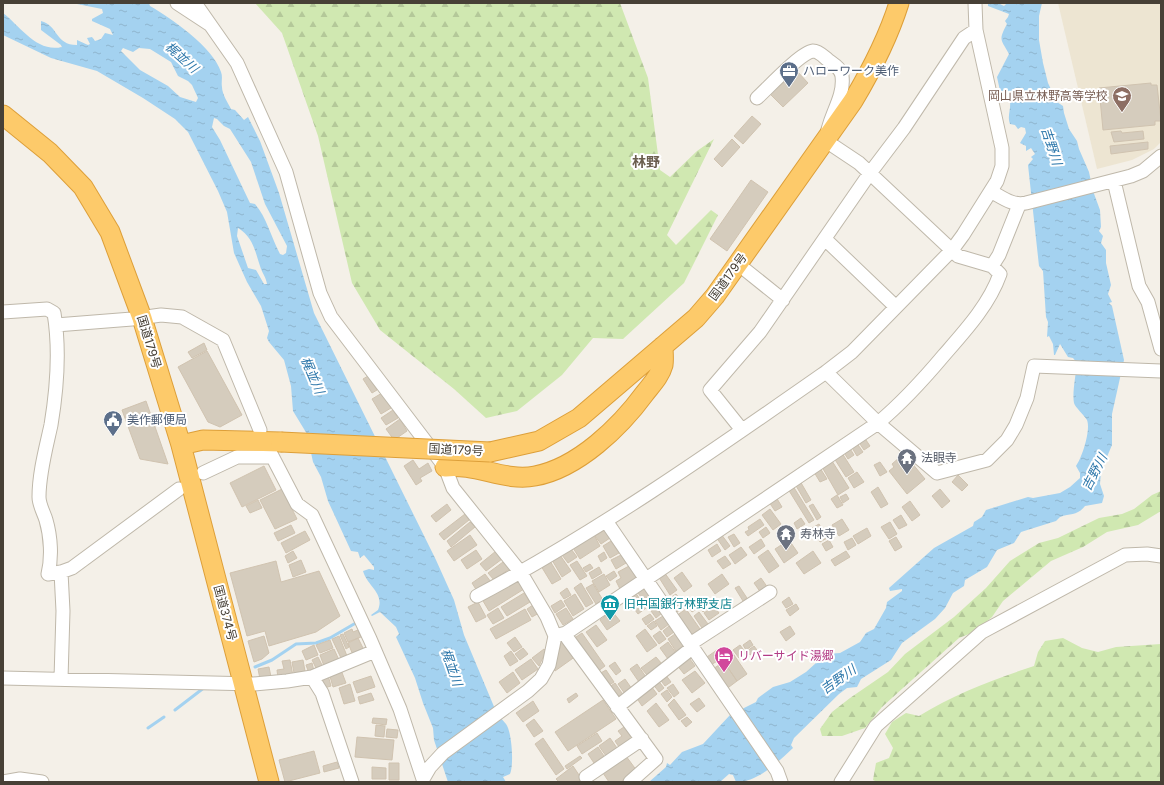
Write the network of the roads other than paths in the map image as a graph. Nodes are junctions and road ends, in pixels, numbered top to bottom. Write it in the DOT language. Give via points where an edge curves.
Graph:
graph roads {
  1 [pos="177,3"];
  2 [pos="195,3"];
  3 [pos="899,3"];
  4 [pos="975,3"];
  5 [pos="214,28"];
  6 [pos="976,30"];
  7 [pos="757,98"];
  8 [pos="3,115"];
  9 [pos="826,141"];
  10 [pos="1161,156"];
  11 [pos="870,173"];
  12 [pos="1109,182"];
  13 [pos="992,192"];
  14 [pos="1022,204"];
  15 [pos="826,240"];
  16 [pos="952,250"];
  17 [pos="738,264"];
  18 [pos="992,266"];
  19 [pos="783,300"];
  20 [pos="896,307"];
  21 [pos="3,312"];
  22 [pos="142,318"];
  23 [pos="56,325"];
  24 [pos="663,346"];
  25 [pos="1161,349"];
  26 [pos="826,372"];
  27 [pos="1157,372"];
  28 [pos="878,423"];
  29 [pos="260,430"];
  30 [pos="742,430"];
  31 [pos="181,445"];
  32 [pos="274,451"];
  33 [pos="445,467"];
  34 [pos="203,473"];
  35 [pos="179,489"];
  36 [pos="606,521"];
  37 [pos="1161,556"];
  38 [pos="61,572"];
  39 [pos="521,572"];
  40 [pos="645,579"];
  41 [pos="770,592"];
  42 [pos="477,596"];
  43 [pos="560,634"];
  44 [pos="691,646"];
  45 [pos="375,651"];
  46 [pos="312,677"];
  47 [pos="3,678"];
  48 [pos="61,679"];
  49 [pos="243,682"];
  50 [pos="617,707"];
  51 [pos="642,739"];
  52 [pos="586,777"];
  53 [pos="778,778"];
  54 [pos="37,781"];
  55 [pos="421,781"];
  56 [pos="3,782"];
  57 [pos="269,782"];
  58 [pos="352,782"];
  59 [pos="630,782"];
  60 [pos="841,782"];
  1 -- 5 [label="street"];
  2 -- 5 [label="street"];
  3 -- 9 [label="highway, 国道179号" via="891,30 872,69"];
  4 -- 6 [label="street"];
  5 -- 33 [label="street" via="237,63 286,172 320,293 331,317"];
  6 -- 11 [label="street" via="964,38 904,128"];
  6 -- 13 [label="street" via="1002,148 1002,166"];
  7 -- 9 [label="street" via="798,59 811,51 817,51 838,68 842,75 839,100 827,130"];
  8 -- 22 [label="highway, 国道179号" via="50,153 83,187 110,232"];
  9 -- 11 [label="street" via="859,162"];
  9 -- 17 [label="highway, 国道179号"];
  10 -- 12 [label="street" via="1143,171"];
  11 -- 15 [label="street"];
  11 -- 16 [label="street"];
  12 -- 14 [label="street"];
  12 -- 25 [label="street" via="1139,286 1148,302"];
  13 -- 14 [label="street"];
  13 -- 16 [label="street"];
  14 -- 18 [label="street"];
  15 -- 19 [label="street"];
  15 -- 20 [label="street"];
  16 -- 18 [label="street" via="965,259"];
  16 -- 20 [label="street"];
  17 -- 19 [label="street"];
  17 -- 24 [label="highway, 国道179号" via="696,318"];
  18 -- 28 [label="street" via="1000,274 982,308 904,402"];
  19 -- 30 [label="street" via="760,332 710,390"];
  20 -- 26 [label="street" via="852,352"];
  21 -- 23 [label="street" via="47,309 54,313"];
  22 -- 23 [label="street"];
  22 -- 29 [label="street" via="161,315 182,316 223,340"];
  22 -- 31 [label="highway, 国道179号"];
  23 -- 38 [label="street" via="57,377 39,499 50,540 48,574"];
  24 -- 32 [label="highway, 国道179号, bridge" via="579,418 539,441 490,452"];
  24 -- 33 [label="highway" via="663,364 657,378 632,410 610,434 560,467 535,476 513,477 458,465"];
  26 -- 28 [label="street"];
  26 -- 30 [label="street"];
  27 -- 28 [label="street" via="1034,366 1027,398 1007,440 987,460 937,473"];
  28 -- 40 [label="street"];
  30 -- 36 [label="street"];
  31 -- 32 [label="highway, 国道179号" via="203,440"];
  31 -- 49 [label="highway, 国道374号"];
  32 -- 34 [label="street" via="237,457"];
  32 -- 45 [label="street" via="297,504 312,515"];
  33 -- 39 [label="street" via="453,488"];
  35 -- 38 [label="street" via="72,568"];
  36 -- 39 [label="street"];
  36 -- 40 [label="street"];
  37 -- 60 [label="street" via="1125,556 982,632 876,726"];
  38 -- 48 [label="street"];
  39 -- 42 [label="street"];
  39 -- 43 [label="street"];
  40 -- 43 [label="street"];
  40 -- 44 [label="street"];
  41 -- 44 [label="street"];
  43 -- 50 [label="street" via="568,639"];
  43 -- 55 [label="street" via="549,665 540,679 528,691 443,753"];
  44 -- 50 [label="street"];
  44 -- 53 [label="street"];
  45 -- 46 [label="street"];
  45 -- 55 [label="street" via="400,709"];
  46 -- 49 [label="street" via="254,684"];
  46 -- 58 [label="street" via="322,692"];
  47 -- 48 [label="street"];
  48 -- 49 [label="street"];
  49 -- 57 [label="highway, 国道374号"];
  50 -- 51 [label="street"];
  51 -- 52 [label="street"];
  51 -- 59 [label="street" via="656,759"];
  54 -- 56 [label="street" via="20,779"];
}
